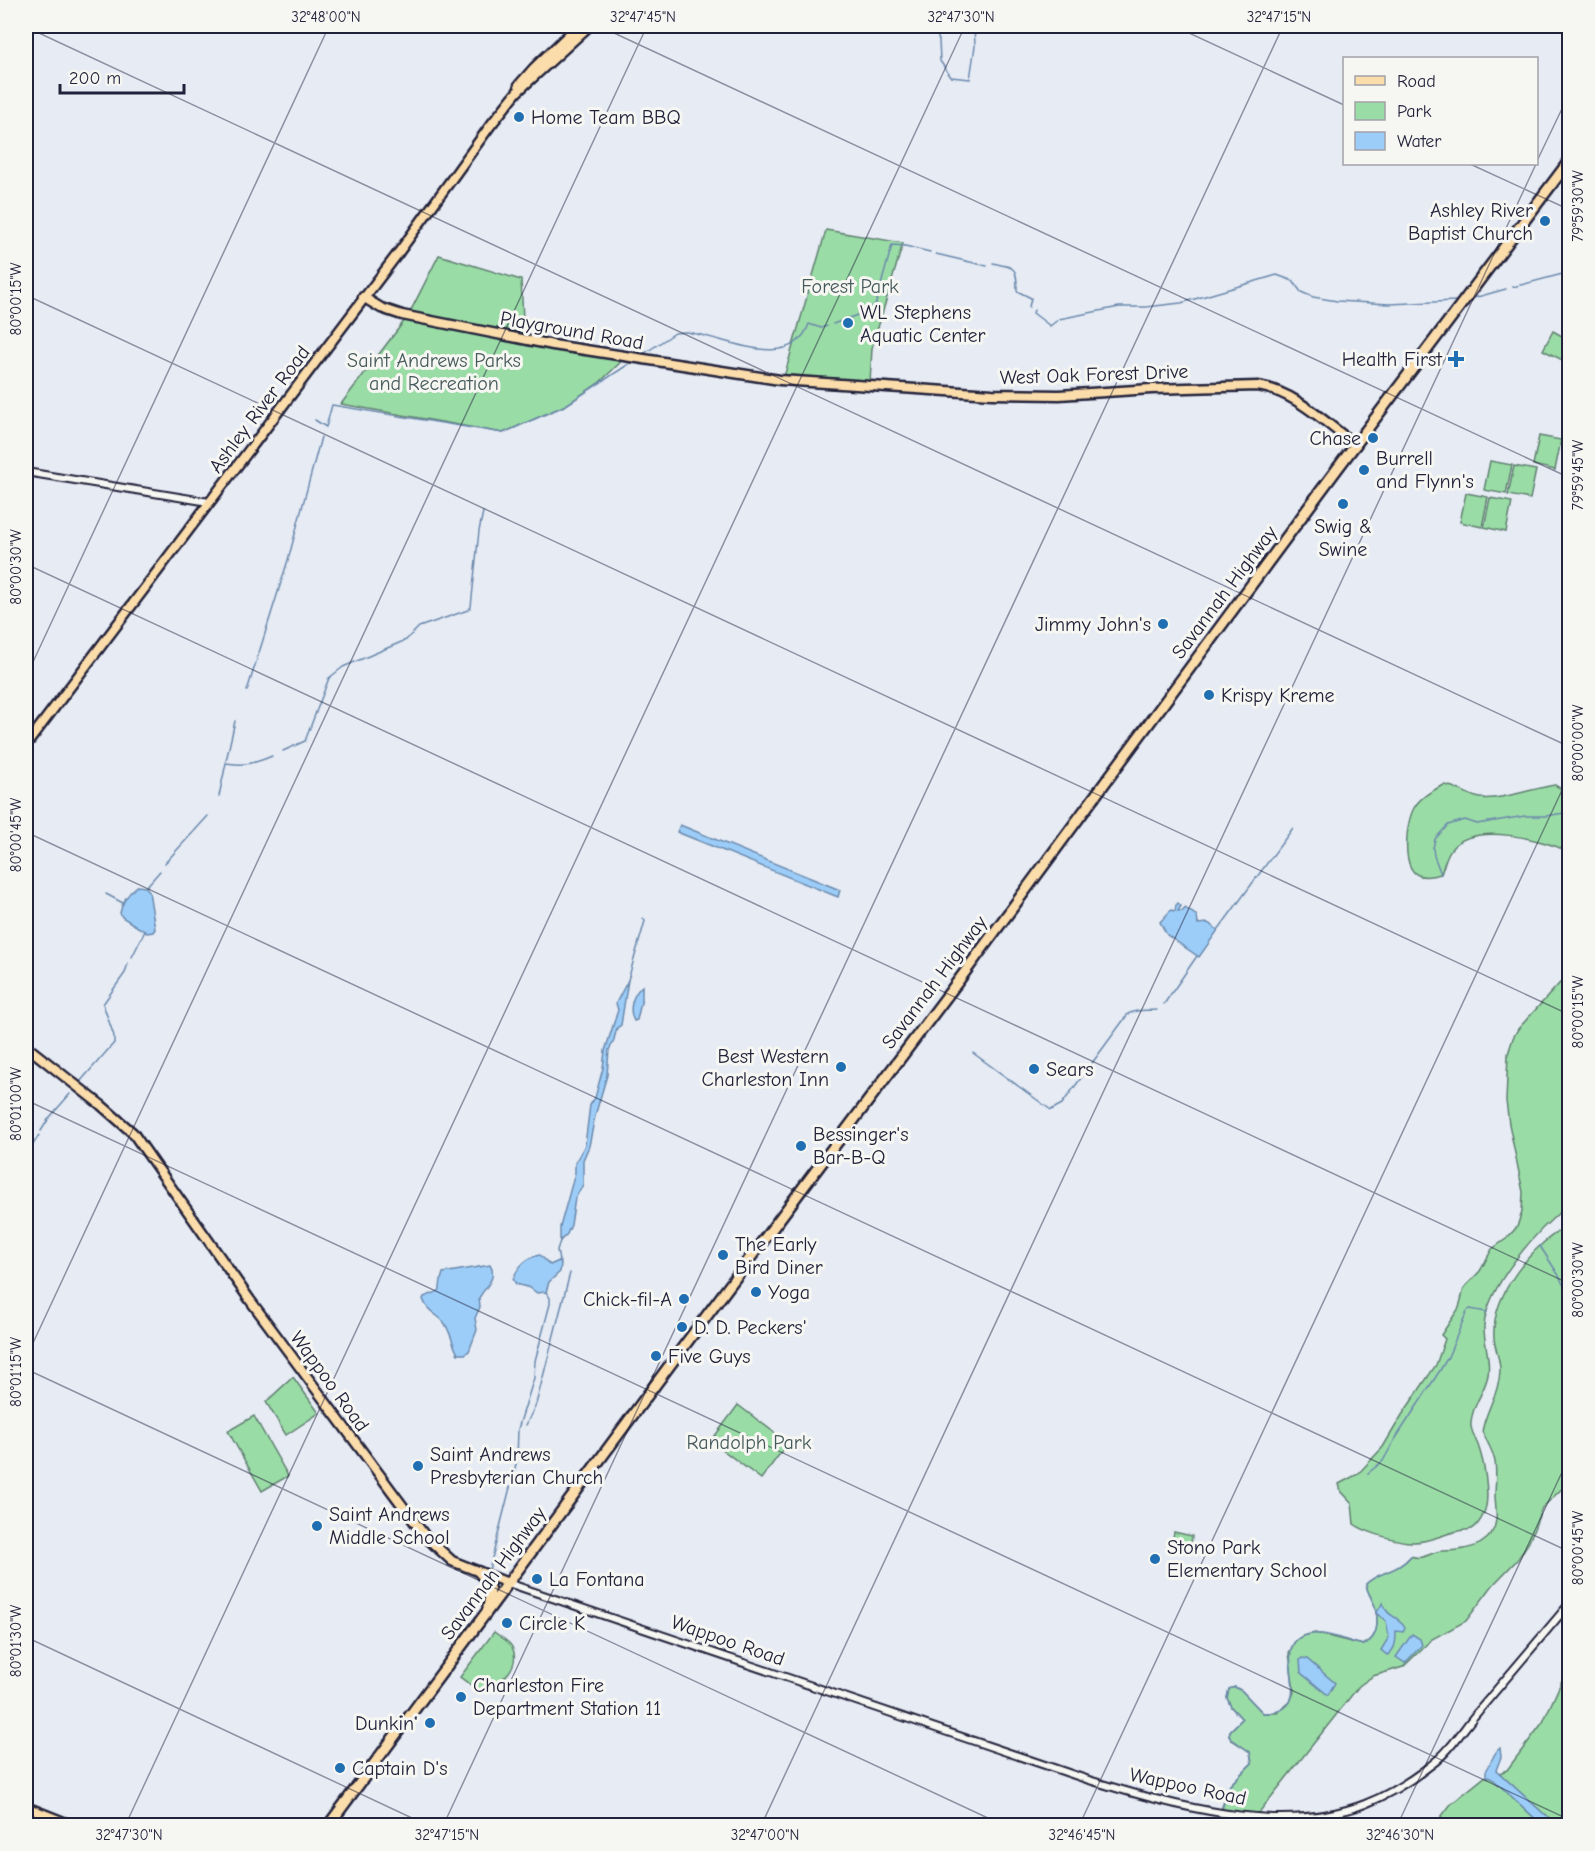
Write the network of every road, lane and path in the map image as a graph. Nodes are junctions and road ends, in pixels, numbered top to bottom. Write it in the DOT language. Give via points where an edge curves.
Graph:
graph roads {
  1 [pos="578,26"];
  2 [pos="589,26"];
  3 [pos="517,92"];
  4 [pos="1569,160"];
  5 [pos="363,297"];
  6 [pos="780,380"];
  7 [pos="1356,445"];
  8 [pos="26,472"];
  9 [pos="209,502"];
  10 [pos="26,745"];
  11 [pos="26,1047"];
  12 [pos="479,1572"];
  13 [pos="508,1583"];
  14 [pos="1569,1603"];
  15 [pos="487,1611"];
  16 [pos="26,1807"];
  17 [pos="74,1826"];
  18 [pos="328,1826"];
  1 -- 3 [label="main road, Ashley River Road" via="520,83"];
  2 -- 3 [label="main road, Ashley River Road"];
  3 -- 5 [label="main road, Ashley River Road"];
  4 -- 7 [label="highway, Savannah Highway"];
  5 -- 6 [label="main road, Playground Road" via="402,315 482,331"];
  5 -- 9 [label="main road, Ashley River Road"];
  6 -- 7 [label="main road, West Oak Forest Drive" via="1059,395 1258,386 1274,388 1293,398"];
  7 -- 13 [label="highway, Savannah Highway"];
  8 -- 9 [label="street"];
  9 -- 10 [label="main road, Ashley River Road"];
  11 -- 12 [label="main road, Wappoo Road" via="133,1133 250,1300 425,1536 452,1561"];
  12 -- 13 [label="main road, Wappoo Road"];
  12 -- 15 [label="highway" via="490,1589"];
  13 -- 14 [label="street, Wappoo Road" via="1089,1780 1141,1796 1268,1818 1310,1816 1364,1804 1433,1764"];
  13 -- 15 [label="highway, Savannah Highway"];
  15 -- 18 [label="highway, Savannah Highway"];
  16 -- 17 [label="main road"];
}
